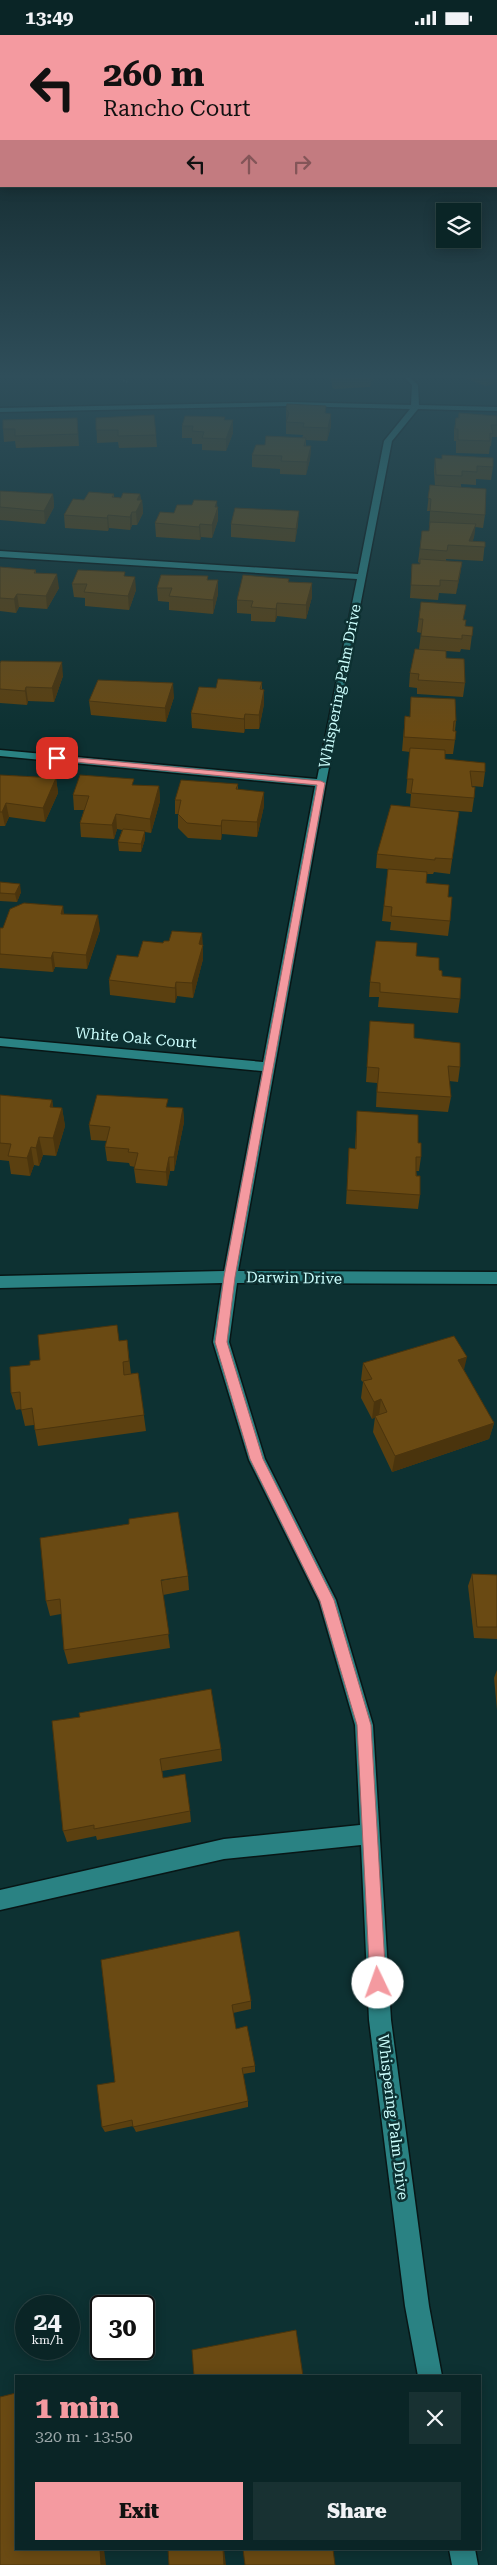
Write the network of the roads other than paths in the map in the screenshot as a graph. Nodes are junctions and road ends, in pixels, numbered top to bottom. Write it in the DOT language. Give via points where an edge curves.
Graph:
graph roads {
  1 [pos="378,495"];
  2 [pos="0,555"];
  3 [pos="362,577"];
  4 [pos="0,753"];
  5 [pos="321,783"];
  6 [pos="0,1042"];
  7 [pos="268,1067"];
  8 [pos="230,1277"];
  9 [pos="497,1278"];
  10 [pos="0,1282"];
  11 [pos="368,1834"];
  12 [pos="0,1900"];
  13 [pos="430,2375"];
  14 [pos="462,2550"];
  15 [pos="465,2565"];
  1 -- 3 [label="street, Whispering Palm Drive"];
  2 -- 3 [label="street"];
  3 -- 5 [label="street, Whispering Palm Drive"];
  4 -- 5 [label="street"];
  5 -- 7 [label="street, Whispering Palm Drive"];
  6 -- 7 [label="street, White Oak Court"];
  7 -- 8 [label="street, Whispering Palm Drive"];
  8 -- 9 [label="street, Darwin Drive"];
  8 -- 10 [label="street, Darwin Drive"];
  8 -- 11 [label="street, Whispering Palm Drive" via="221,1342 257,1459 327,1600 364,1725"];
  11 -- 12 [label="street" via="224,1849"];
  11 -- 13 [label="street, Whispering Palm Drive" via="380,2020 417,2306"];
  14 -- 15 [label="street"];
}
